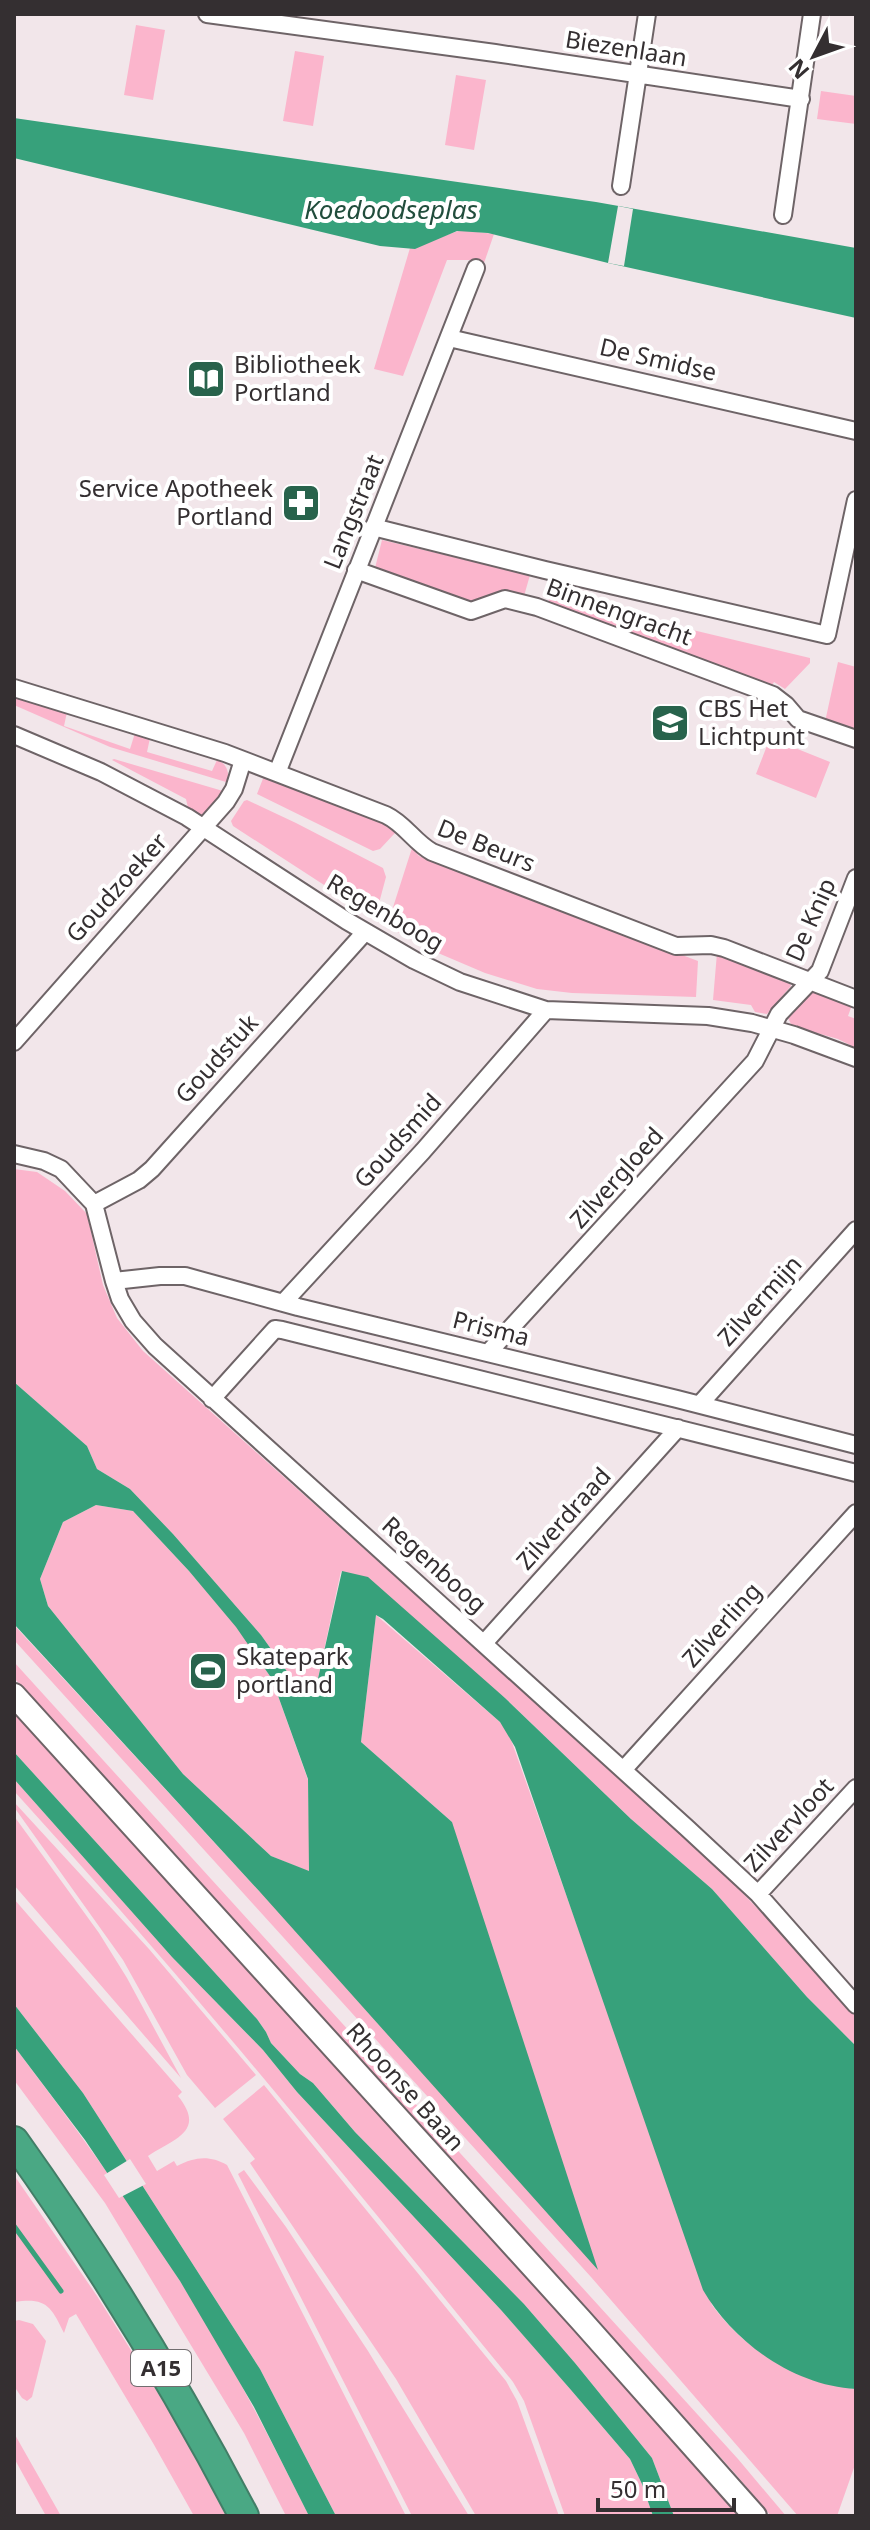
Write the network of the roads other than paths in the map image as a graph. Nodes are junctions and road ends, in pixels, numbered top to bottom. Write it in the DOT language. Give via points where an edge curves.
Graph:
graph roads {
  1 [pos="207,14"];
  2 [pos="647,14"];
  3 [pos="812,14"];
  4 [pos="639,76"];
  5 [pos="801,99"];
  6 [pos="621,186"];
  7 [pos="783,215"];
  8 [pos="476,268"];
  9 [pos="449,338"];
  10 [pos="856,431"];
  11 [pos="856,500"];
  12 [pos="373,527"];
  13 [pos="356,570"];
  14 [pos="14,688"];
  15 [pos="14,735"];
  16 [pos="856,739"];
  17 [pos="243,760"];
  18 [pos="277,773"];
  19 [pos="203,827"];
  20 [pos="856,878"];
  21 [pos="365,932"];
  22 [pos="810,981"];
  23 [pos="856,999"];
  24 [pos="546,1010"];
  25 [pos="772,1028"];
  26 [pos="14,1042"];
  27 [pos="856,1058"];
  28 [pos="14,1154"];
  29 [pos="94,1204"];
  30 [pos="856,1230"];
  31 [pos="114,1281"];
  32 [pos="283,1303"];
  33 [pos="488,1353"];
  34 [pos="212,1399"];
  35 [pos="700,1404"];
  36 [pos="678,1428"];
  37 [pos="856,1445"];
  38 [pos="856,1473"];
  39 [pos="856,1513"];
  40 [pos="485,1642"];
  41 [pos="14,1695"];
  42 [pos="624,1769"];
  43 [pos="856,1788"];
  44 [pos="758,1894"];
  45 [pos="856,2005"];
  46 [pos="14,2141"];
  47 [pos="244,2516"];
  48 [pos="755,2516"];
  1 -- 4 [label="street, Biezenlaan"];
  2 -- 4 [label="street"];
  3 -- 5 [label="street"];
  4 -- 5 [label="street, Biezenlaan"];
  4 -- 6 [label="street"];
  5 -- 7 [label="street"];
  8 -- 9 [label="street, Langstraat"];
  9 -- 10 [label="street, De Smidse"];
  9 -- 12 [label="street, Langstraat"];
  11 -- 12 [label="street, Binnengracht" via="827,635"];
  12 -- 13 [label="street, Langstraat"];
  13 -- 16 [label="street, Binnengracht" via="471,611 505,599 537,607 773,695 798,719"];
  13 -- 18 [label="street, Langstraat"];
  14 -- 17 [label="street, De Beurs"];
  15 -- 19 [label="street, Regenboog" via="101,772"];
  17 -- 18 [label="street, De Beurs"];
  17 -- 19 [label="street, Goudzoeker" via="230,797"];
  18 -- 22 [label="street, De Beurs" via="393,818 419,845 446,858 676,946 724,948"];
  19 -- 21 [label="street, Regenboog"];
  19 -- 26 [label="street, Goudzoeker"];
  20 -- 22 [label="street, De Knip" via="820,971"];
  21 -- 24 [label="street, Regenboog" via="443,975"];
  21 -- 29 [label="street, Goudstuk" via="146,1175"];
  22 -- 23 [label="street, De Beurs"];
  22 -- 25 [label="street, De Knip"];
  24 -- 25 [label="street, Regenboog" via="708,1016"];
  24 -- 32 [label="street, Goudsmid"];
  25 -- 27 [label="street, Regenboog"];
  25 -- 33 [label="street, Zilvergloed" via="755,1061"];
  28 -- 29 [label="street, Regenboog" via="61,1169"];
  29 -- 31 [label="street, Regenboog"];
  30 -- 35 [label="street, Zilvermijn"];
  31 -- 32 [label="street, Prisma" via="185,1276"];
  31 -- 34 [label="street, Regenboog" via="143,1333"];
  32 -- 33 [label="street, Prisma"];
  33 -- 35 [label="street, Prisma"];
  34 -- 36 [label="street" via="275,1329"];
  34 -- 40 [label="street, Regenboog"];
  35 -- 37 [label="street, Prisma"];
  36 -- 38 [label="street"];
  36 -- 40 [label="street, Zilverdraad"];
  39 -- 42 [label="street, Zilverling"];
  40 -- 42 [label="street, Regenboog"];
  41 -- 48 [label="main road, Rhoonse Baan"];
  42 -- 44 [label="street, Regenboog"];
  43 -- 44 [label="street, Zilvervloot"];
  44 -- 45 [label="street, Regenboog"];
  46 -- 47 [label="highway, A15" via="97,2262"];
}
